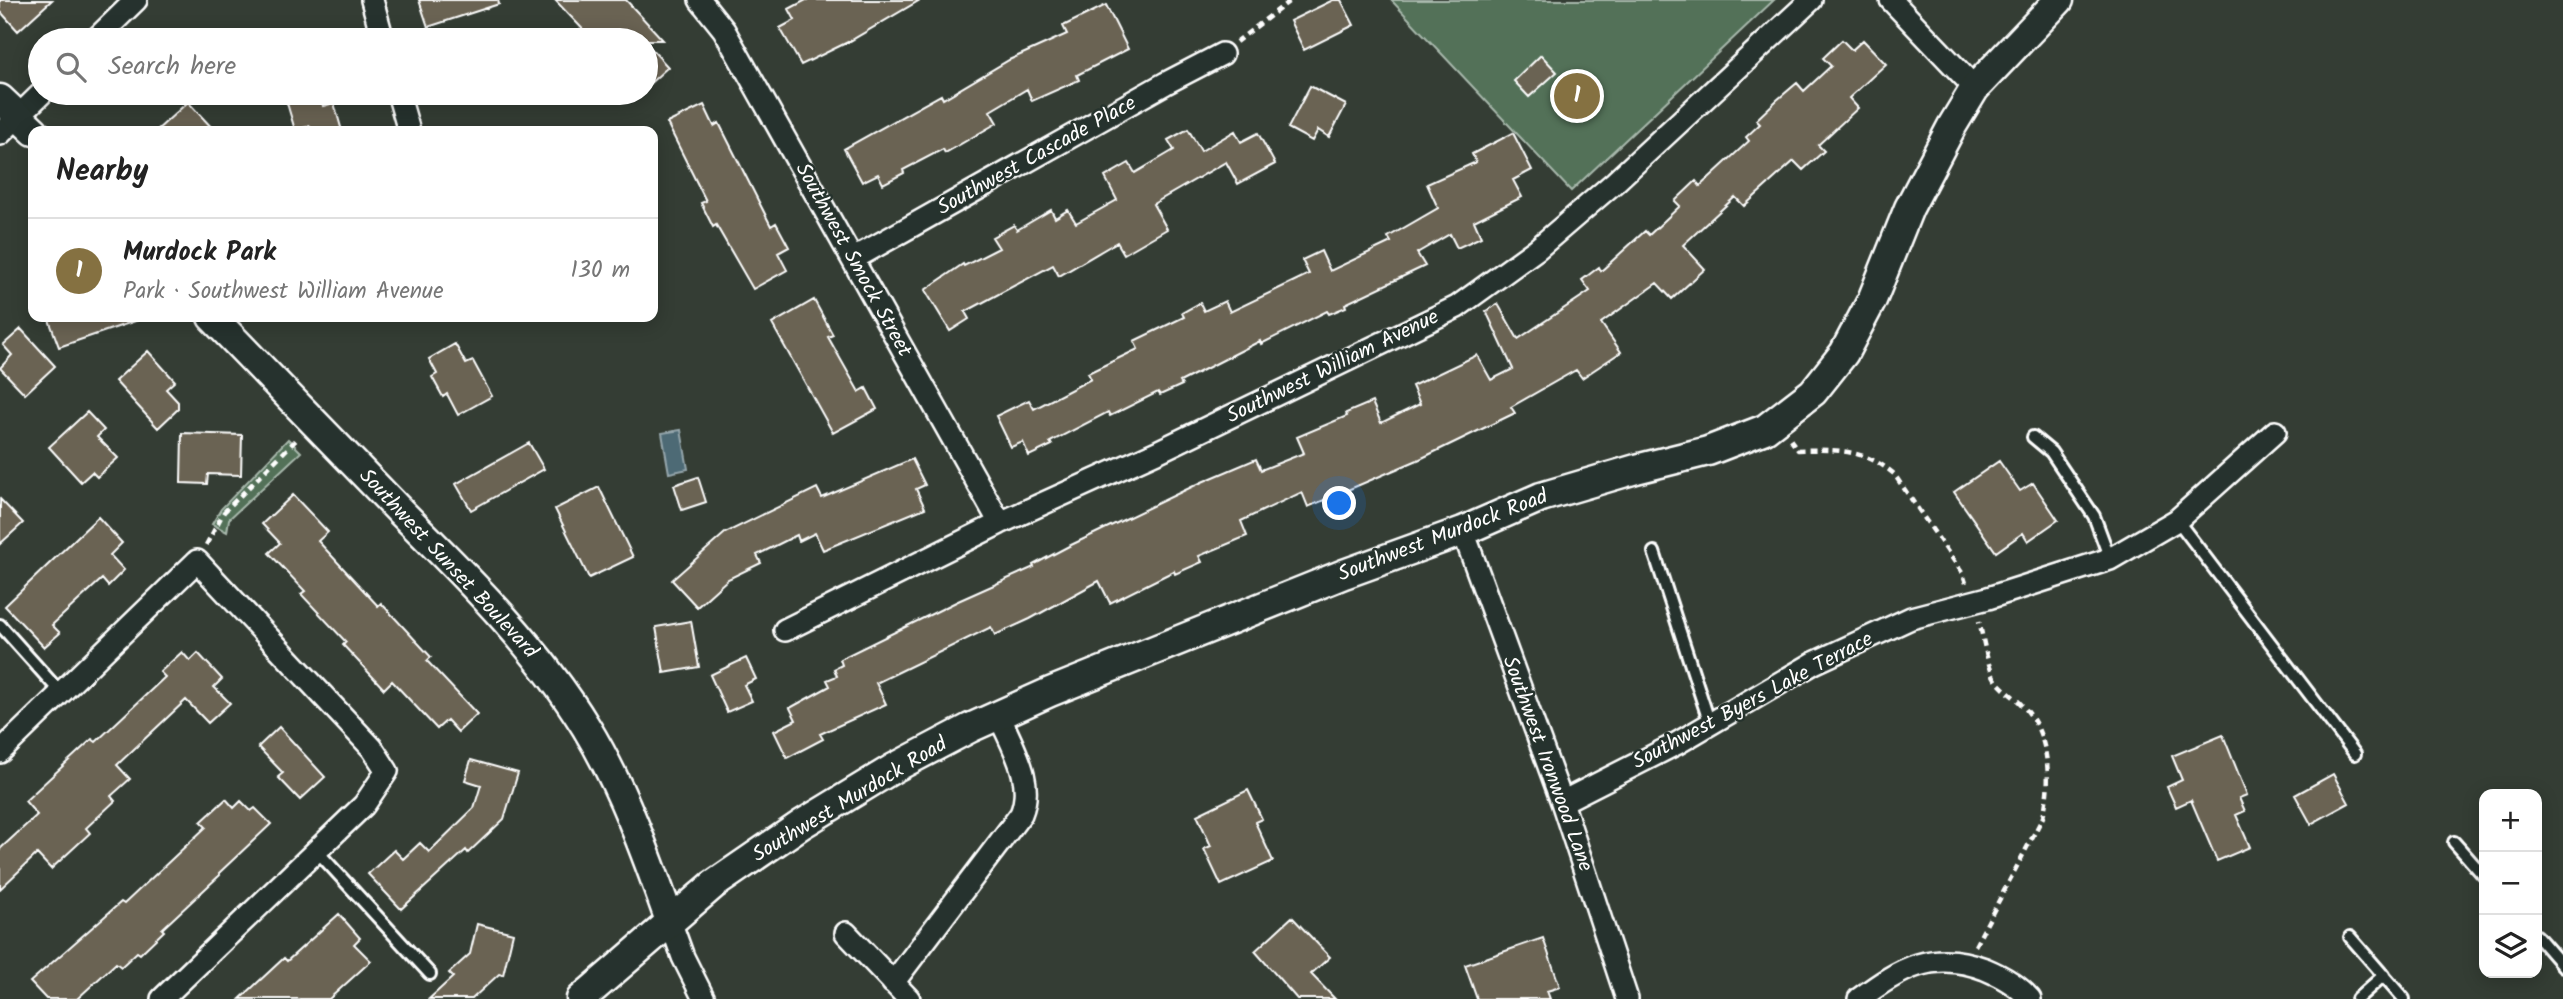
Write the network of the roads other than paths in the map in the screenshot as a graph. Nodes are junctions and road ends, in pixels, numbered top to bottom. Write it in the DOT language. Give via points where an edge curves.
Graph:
graph roads {
  1 [pos="136,0"];
  2 [pos="372,0"];
  3 [pos="700,0"];
  4 [pos="1811,0"];
  5 [pos="1891,0"];
  6 [pos="2059,0"];
  7 [pos="107,28"];
  8 [pos="380,28"];
  9 [pos="1222,54"];
  10 [pos="1975,88"];
  11 [pos="29,105"];
  12 [pos="401,105"];
  13 [pos="13,120"];
  14 [pos="408,126"];
  15 [pos="853,259"];
  16 [pos="217,322"];
  17 [pos="2274,432"];
  18 [pos="2033,437"];
  19 [pos="2177,520"];
  20 [pos="1000,523"];
  21 [pos="1462,531"];
  22 [pos="1654,552"];
  23 [pos="2110,559"];
  24 [pos="0,625"];
  25 [pos="785,630"];
  26 [pos="61,693"];
  27 [pos="999,715"];
  28 [pos="1710,724"];
  29 [pos="0,752"];
  30 [pos="2355,754"];
  31 [pos="1562,802"];
  32 [pos="2454,842"];
  33 [pos="317,851"];
  34 [pos="2479,870"];
  35 [pos="670,921"];
  36 [pos="846,933"];
  37 [pos="2350,937"];
  38 [pos="2542,942"];
  39 [pos="2563,965"];
  40 [pos="430,974"];
  41 [pos="2384,975"];
  42 [pos="893,983"];
  43 [pos="162,999"];
  44 [pos="581,999"];
  45 [pos="704,999"];
  46 [pos="909,999"];
  47 [pos="1627,999"];
  48 [pos="1859,999"];
  49 [pos="2030,999"];
  50 [pos="2357,999"];
  51 [pos="2404,999"];
  1 -- 7 [label="street"];
  2 -- 8 [label="street"];
  3 -- 15 [label="street, Southwest Smock Street" via="724,30"];
  4 -- 20 [label="street, Southwest William Avenue" via="1615,182 1537,249 1457,307"];
  5 -- 10 [label="street"];
  6 -- 10 [label="main road, Southwest Murdock Road"];
  9 -- 15 [label="street, Southwest Cascade Place"];
  10 -- 21 [label="main road, Southwest Murdock Road" via="1909,208 1849,346 1813,392 1765,429 1737,442 1541,497"];
  11 -- 13 [label="street"];
  12 -- 14 [label="street"];
  15 -- 20 [label="street, Southwest Smock Street"];
  16 -- 35 [label="main road, Southwest Sunset Boulevard" via="493,605 550,674 604,759"];
  17 -- 19 [label="street, Southwest Byers Lake Terrace"];
  18 -- 23 [label="lane" via="2051,452 2094,516"];
  19 -- 23 [label="street, Southwest Byers Lake Terrace"];
  19 -- 30 [label="lane"];
  20 -- 25 [label="street, Southwest William Avenue"];
  21 -- 27 [label="main road, Southwest Murdock Road" via="1344,574"];
  21 -- 31 [label="street, Southwest Ironwood Lane"];
  22 -- 28 [label="lane"];
  23 -- 28 [label="street, Southwest Byers Lake Terrace" via="1911,618 1814,663"];
  24 -- 26 [label="lane"];
  26 -- 29 [label="street"];
  26 -- 33 [label="street" via="197,561 372,748 387,771 364,806"];
  27 -- 35 [label="main road, Southwest Murdock Road" via="894,768 802,824 713,885"];
  27 -- 42 [label="street" via="1022,769 1027,800"];
  28 -- 31 [label="street, Southwest Byers Lake Terrace"];
  31 -- 47 [label="street, Southwest Ironwood Lane"];
  32 -- 34 [label="lane"];
  33 -- 40 [label="lane"];
  33 -- 43 [label="street"];
  35 -- 44 [label="main road, Southwest Murdock Road"];
  35 -- 45 [label="street"];
  36 -- 42 [label="street"];
  37 -- 41 [label="lane"];
  38 -- 39 [label="lane"];
  41 -- 50 [label="lane"];
  41 -- 51 [label="lane"];
  42 -- 46 [label="street"];
  48 -- 49 [label="street" via="1900,971 1923,962 1947,960 2001,975"];
}
